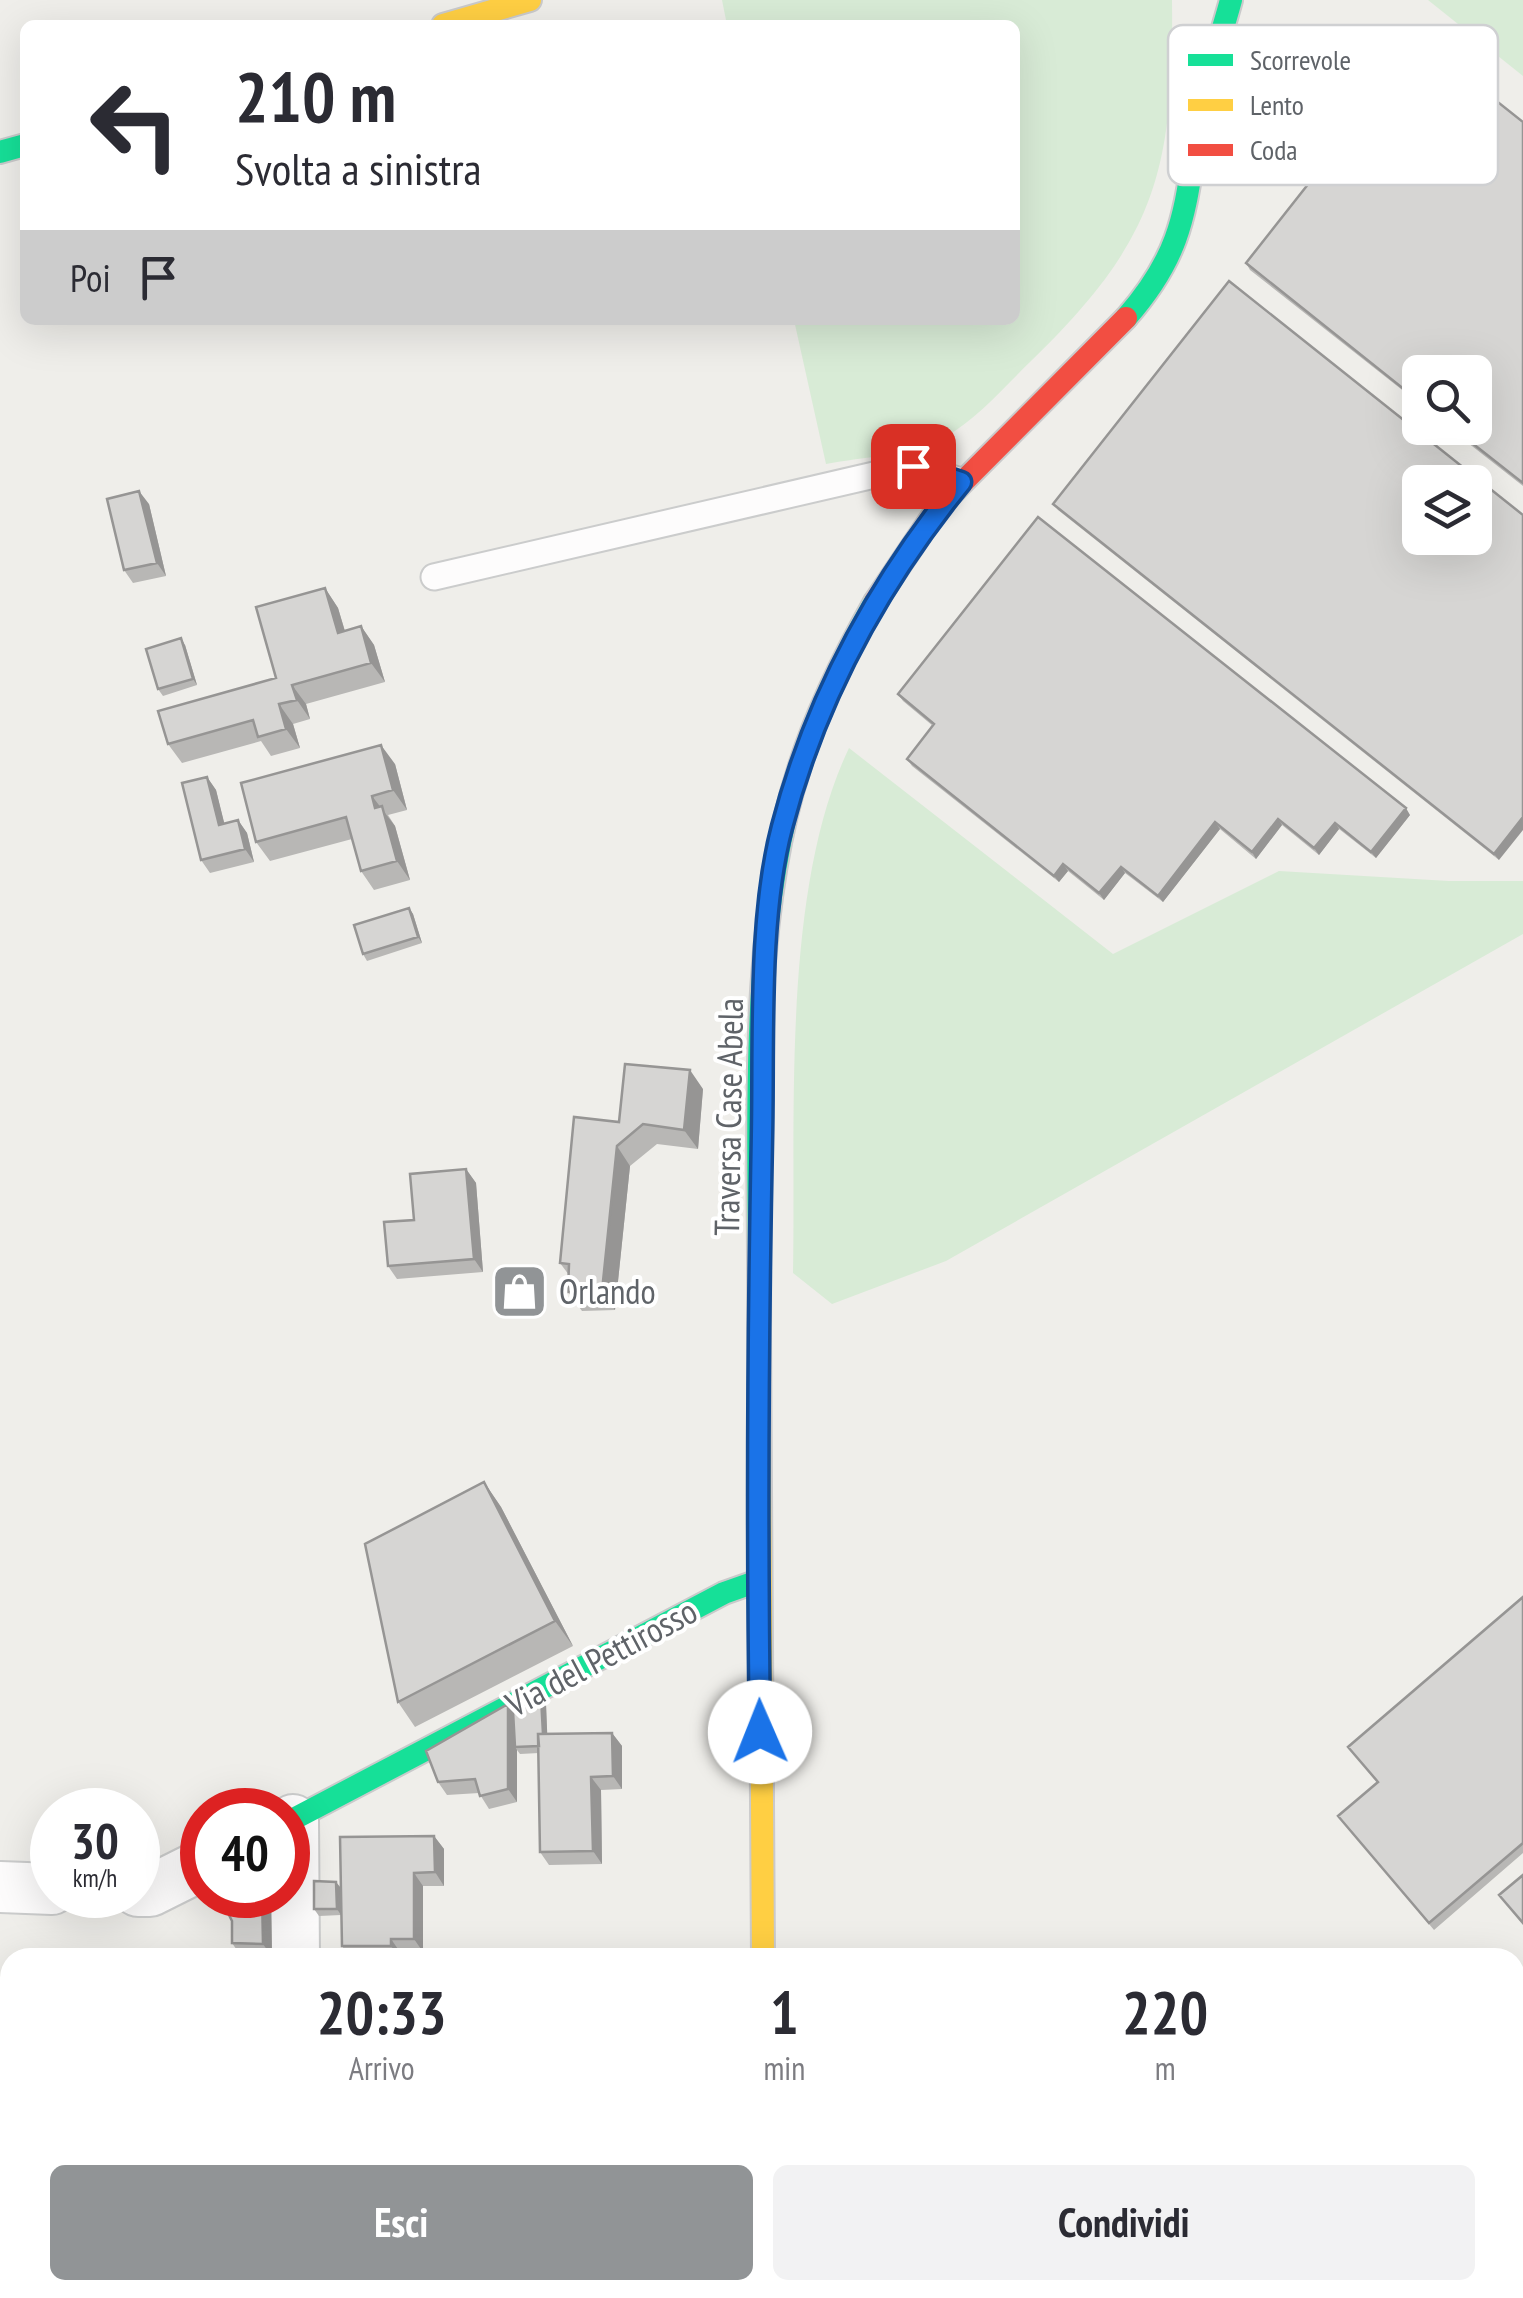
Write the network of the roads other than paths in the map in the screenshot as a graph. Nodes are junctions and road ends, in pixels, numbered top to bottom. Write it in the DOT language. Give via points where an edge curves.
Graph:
graph roads {
  1 [pos="530,0"];
  2 [pos="1231,0"];
  3 [pos="460,20"];
  4 [pos="1224,25"];
  5 [pos="1193,185"];
  6 [pos="961,482"];
  7 [pos="434,577"];
  8 [pos="758,1581"];
  9 [pos="310,1810"];
  10 [pos="0,1887"];
  11 [pos="30,1888"];
  12 [pos="293,1918"];
  13 [pos="294,1948"];
  14 [pos="764,1948"];
  1 -- 3 [label="street"];
  2 -- 4 [label="street"];
  5 -- 6 [label="street, Traversa Case Abela" via="1178,240 1127,319"];
  6 -- 7 [label="lane" via="913,466"];
  6 -- 8 [label="street, Traversa Case Abela" via="915,538 868,616 818,716 781,830 767,938"];
  8 -- 9 [label="street, Via del Pettirosso"];
  8 -- 14 [label="street, Traversa Case Abela"];
  10 -- 11 [label="street"];
  12 -- 13 [label="street"];
}
